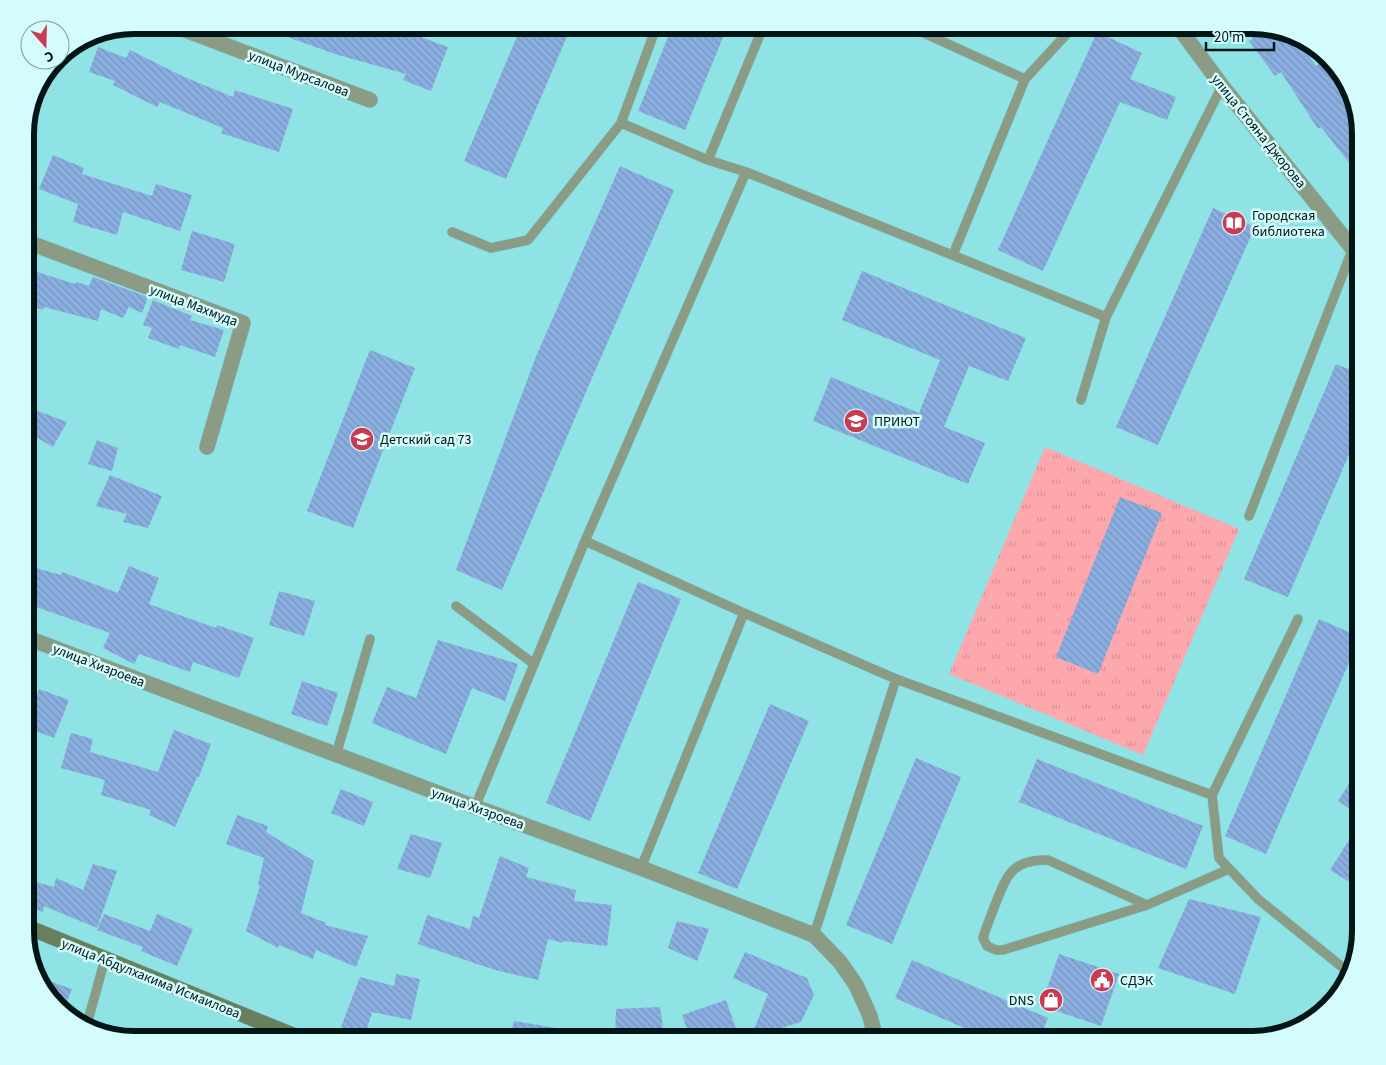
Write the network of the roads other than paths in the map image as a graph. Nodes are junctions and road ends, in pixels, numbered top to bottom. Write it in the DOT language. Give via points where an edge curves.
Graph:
graph roads {
  1 [pos="196,34"];
  2 [pos="653,34"];
  3 [pos="760,34"];
  4 [pos="926,34"];
  5 [pos="1067,34"];
  6 [pos="1184,34"];
  7 [pos="1025,79"];
  8 [pos="1222,86"];
  9 [pos="370,100"];
  10 [pos="620,123"];
  11 [pos="708,160"];
  12 [pos="746,172"];
  13 [pos="452,232"];
  14 [pos="34,245"];
  15 [pos="1352,248"];
  16 [pos="953,256"];
  17 [pos="1352,266"];
  18 [pos="1106,317"];
  19 [pos="1082,400"];
  20 [pos="208,447"];
  21 [pos="1249,516"];
  22 [pos="585,541"];
  23 [pos="456,606"];
  24 [pos="744,613"];
  25 [pos="1298,619"];
  26 [pos="370,638"];
  27 [pos="34,640"];
  28 [pos="534,664"];
  29 [pos="896,679"];
  30 [pos="336,755"];
  31 [pos="1212,795"];
  32 [pos="475,807"];
  33 [pos="641,868"];
  34 [pos="1229,869"];
  35 [pos="1147,905"];
  36 [pos="34,930"];
  37 [pos="814,935"];
  38 [pos="105,959"];
  39 [pos="1345,969"];
  40 [pos="88,1020"];
  41 [pos="283,1031"];
  42 [pos="874,1031"];
  1 -- 9 [label="street, улица Мурсалова"];
  2 -- 10 [label="lane"];
  3 -- 11 [label="lane"];
  4 -- 7 [label="lane"];
  5 -- 7 [label="lane"];
  6 -- 8 [label="street, улица Стояна Джорова"];
  7 -- 16 [label="lane"];
  8 -- 15 [label="street, улица Стояна Джорова"];
  8 -- 18 [label="lane"];
  10 -- 11 [label="lane"];
  10 -- 13 [label="lane" via="528,240 491,248"];
  11 -- 12 [label="lane"];
  12 -- 16 [label="lane"];
  12 -- 22 [label="lane"];
  14 -- 20 [label="street, улица Махмуда" via="243,323"];
  16 -- 18 [label="lane"];
  17 -- 21 [label="lane"];
  18 -- 19 [label="lane"];
  22 -- 24 [label="lane"];
  22 -- 28 [label="lane"];
  23 -- 28 [label="lane"];
  24 -- 29 [label="lane"];
  24 -- 33 [label="lane"];
  25 -- 31 [label="lane"];
  26 -- 30 [label="lane"];
  27 -- 30 [label="street, улица Хизроева"];
  28 -- 32 [label="lane"];
  29 -- 31 [label="lane"];
  29 -- 37 [label="lane"];
  30 -- 32 [label="street, улица Хизроева"];
  31 -- 34 [label="lane" via="1219,858"];
  32 -- 33 [label="street, улица Хизроева"];
  33 -- 37 [label="street, улица Хизроева"];
  34 -- 35 [label="lane"];
  34 -- 39 [label="lane" via="1258,899"];
  35 -- 35 [label="lane" via="1048,860 1034,860 1021,864 1004,882 983,938 987,946 1003,950"];
  36 -- 38 [label="main road, улица Абдулхакима Исмаилова"];
  37 -- 42 [label="street, улица Хизроева" via="840,962 856,985"];
  38 -- 40 [label="lane"];
  38 -- 41 [label="main road, улица Абдулхакима Исмаилова"];
}
